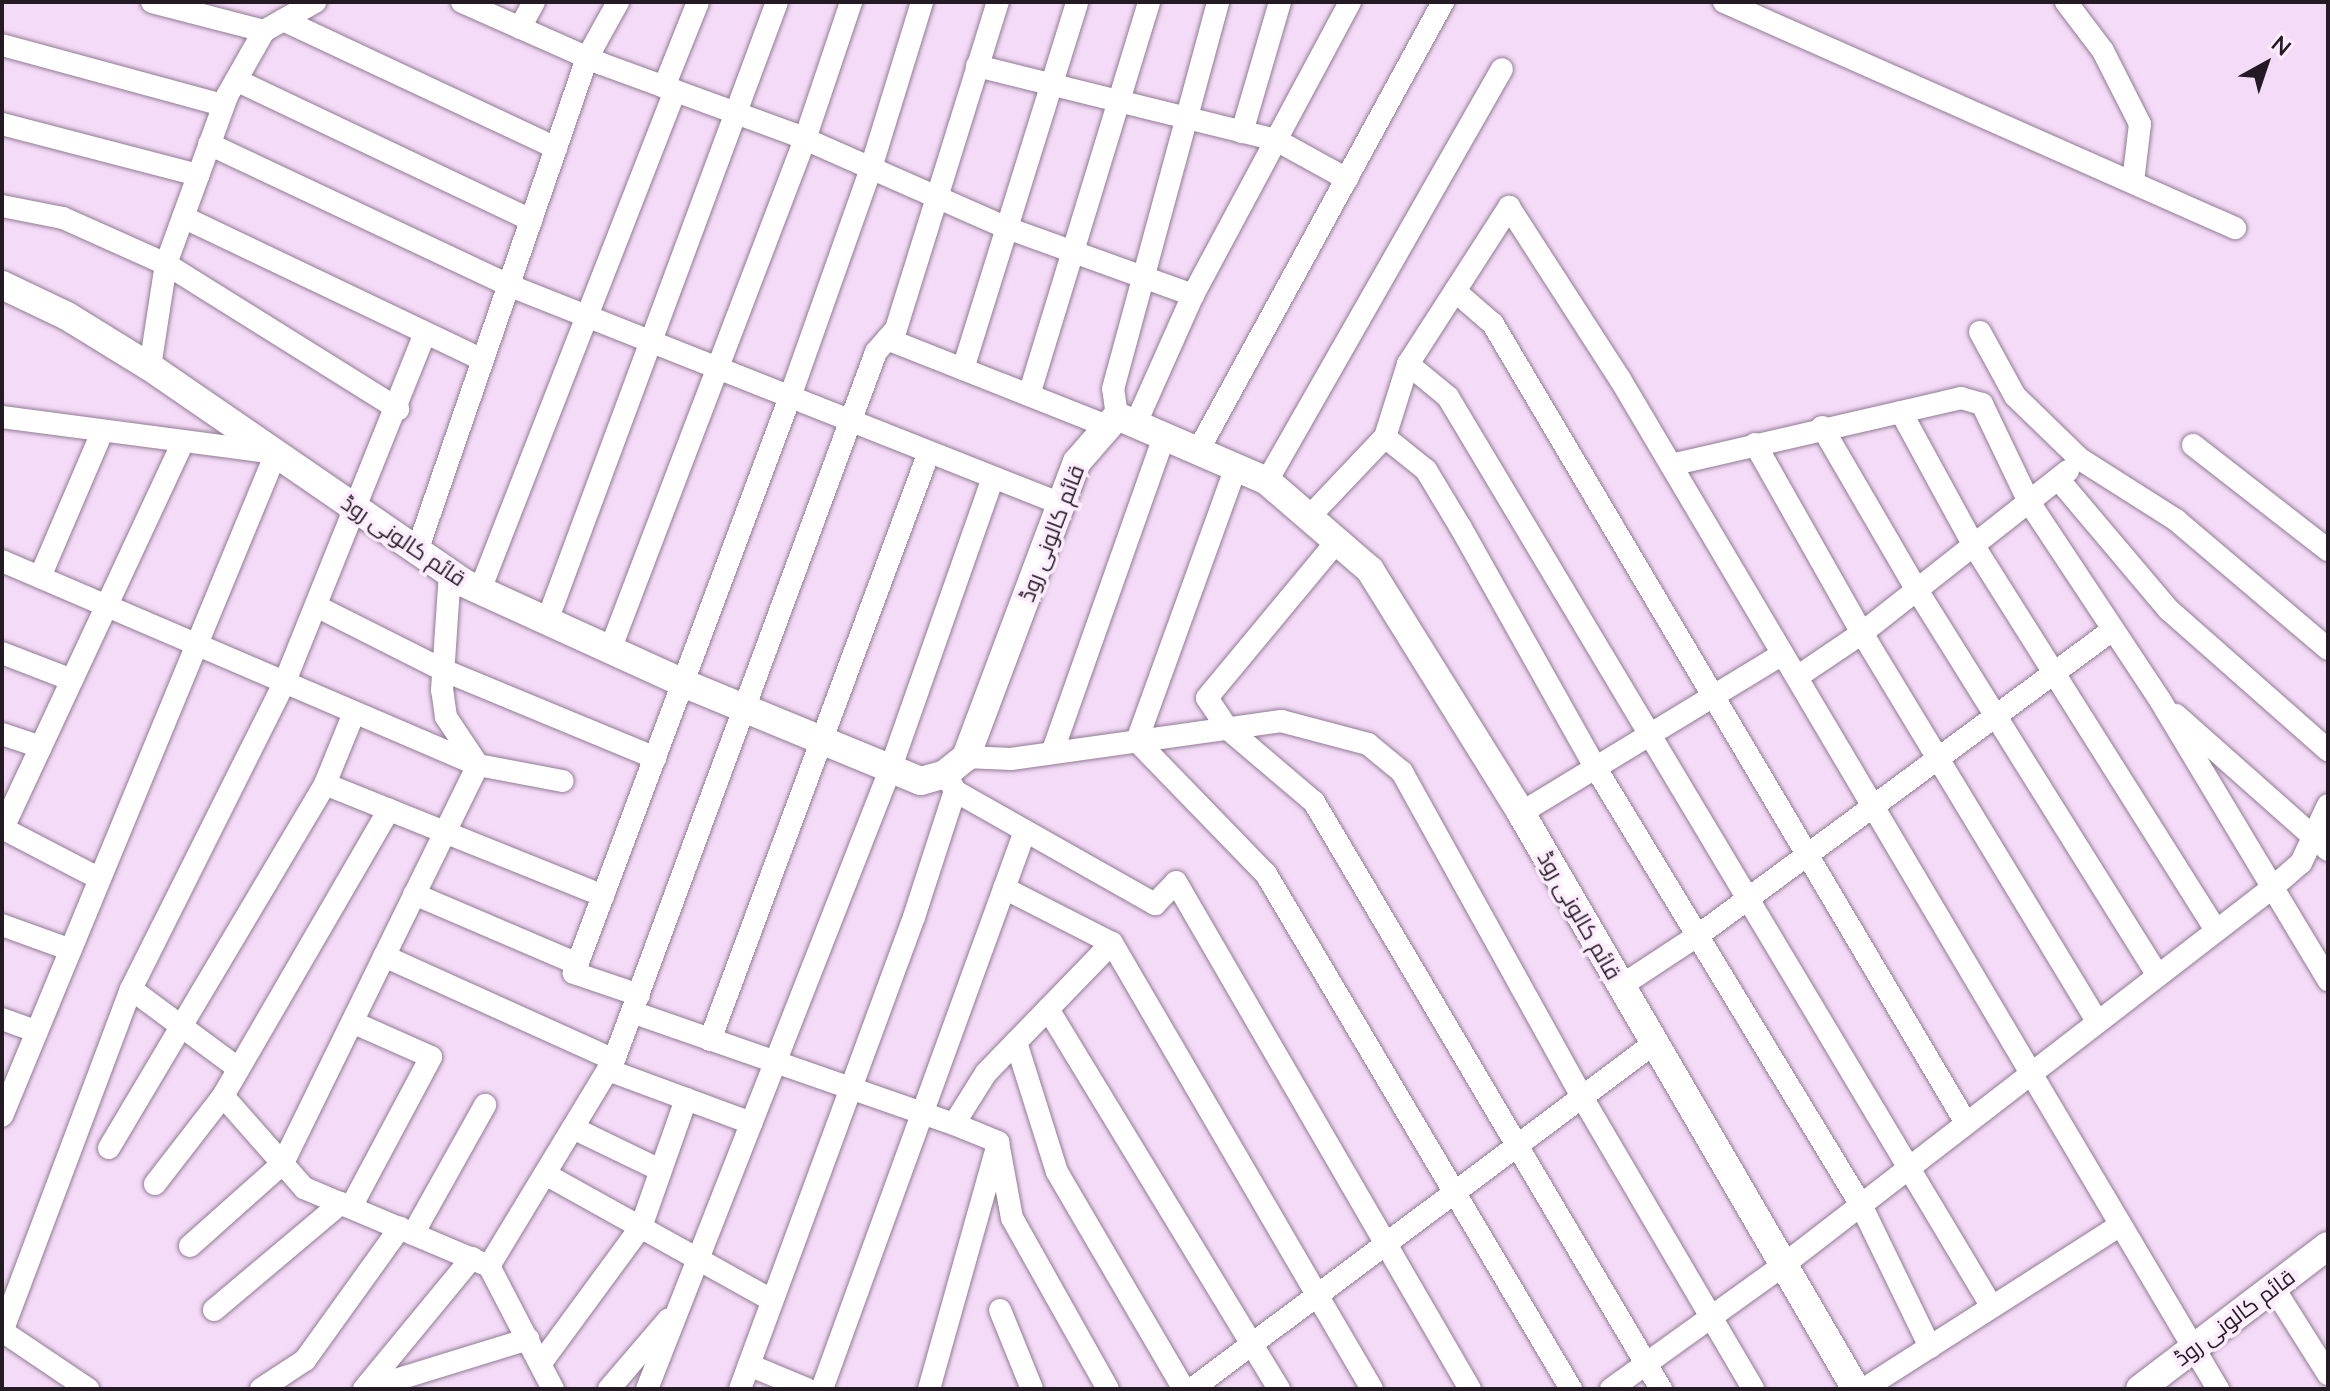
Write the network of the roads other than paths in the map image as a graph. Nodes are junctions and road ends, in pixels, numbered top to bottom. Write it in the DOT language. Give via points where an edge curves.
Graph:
graph roads {
  1 [pos="152,2"];
  2 [pos="315,2"];
  3 [pos="462,2"];
  4 [pos="534,2"];
  5 [pos="618,2"];
  6 [pos="698,2"];
  7 [pos="777,2"];
  8 [pos="851,2"];
  9 [pos="922,2"];
  10 [pos="998,2"];
  11 [pos="1077,2"];
  12 [pos="1149,2"];
  13 [pos="1218,2"];
  14 [pos="1280,2"];
  15 [pos="1350,2"];
  16 [pos="1443,2"];
  17 [pos="1724,2"];
  18 [pos="2066,2"];
  19 [pos="273,26"];
  20 [pos="520,28"];
  21 [pos="2,45"];
  22 [pos="587,58"];
  23 [pos="977,66"];
  24 [pos="1502,69"];
  25 [pos="236,80"];
  26 [pos="1055,85"];
  27 [pos="669,89"];
  28 [pos="1121,102"];
  29 [pos="223,105"];
  30 [pos="736,113"];
  31 [pos="1187,118"];
  32 [pos="2,124"];
  33 [pos="1242,132"];
  34 [pos="805,139"];
  35 [pos="1276,140"];
  36 [pos="209,144"];
  37 [pos="556,148"];
  38 [pos="871,168"];
  39 [pos="198,175"];
  40 [pos="1347,179"];
  41 [pos="2133,182"];
  42 [pos="935,196"];
  43 [pos="2,206"];
  44 [pos="183,217"];
  45 [pos="531,220"];
  46 [pos="1009,228"];
  47 [pos="2235,228"];
  48 [pos="1074,252"];
  49 [pos="166,264"];
  50 [pos="1143,277"];
  51 [pos="2,285"];
  52 [pos="508,285"];
  53 [pos="1455,291"];
  54 [pos="1193,295"];
  55 [pos="589,316"];
  56 [pos="1980,332"];
  57 [pos="425,334"];
  58 [pos="887,339"];
  59 [pos="650,340"];
  60 [pos="483,360"];
  61 [pos="1408,364"];
  62 [pos="716,366"];
  63 [pos="150,367"];
  64 [pos="963,369"];
  65 [pos="1029,395"];
  66 [pos="790,397"];
  67 [pos="398,409"];
  68 [pos="1901,412"];
  69 [pos="2,417"];
  70 [pos="851,421"];
  71 [pos="1120,422"];
  72 [pos="1822,427"];
  73 [pos="102,432"];
  74 [pos="1165,434"];
  75 [pos="1385,437"];
  76 [pos="183,442"];
  77 [pos="1755,444"];
  78 [pos="2193,445"];
  79 [pos="1199,449"];
  80 [pos="929,452"];
  81 [pos="276,453"];
  82 [pos="2080,459"];
  83 [pos="1671,465"];
  84 [pos="1236,467"];
  85 [pos="993,478"];
  86 [pos="2059,480"];
  87 [pos="1267,481"];
  88 [pos="2029,502"];
  89 [pos="1061,504"];
  90 [pos="359,510"];
  91 [pos="1310,516"];
  92 [pos="1338,540"];
  93 [pos="1974,546"];
  94 [pos="2328,550"];
  95 [pos="417,551"];
  96 [pos="2,561"];
  97 [pos="450,573"];
  98 [pos="40,577"];
  99 [pos="480,590"];
  100 [pos="1917,590"];
  101 [pos="107,606"];
  102 [pos="316,606"];
  103 [pos="547,621"];
  104 [pos="2111,631"];
  105 [pos="1862,633"];
  106 [pos="197,644"];
  107 [pos="2328,649"];
  108 [pos="610,650"];
  109 [pos="2,653"];
  110 [pos="1783,654"];
  111 [pos="443,670"];
  112 [pos="2056,671"];
  113 [pos="1797,677"];
  114 [pos="286,679"];
  115 [pos="72,680"];
  116 [pos="683,683"];
  117 [pos="1713,696"];
  118 [pos="2160,700"];
  119 [pos="746,710"];
  120 [pos="354,713"];
  121 [pos="1997,713"];
  122 [pos="1227,728"];
  123 [pos="2,734"];
  124 [pos="1649,735"];
  125 [pos="1137,741"];
  126 [pos="825,743"];
  127 [pos="41,747"];
  128 [pos="2328,750"];
  129 [pos="1052,753"];
  130 [pos="1939,755"];
  131 [pos="655,758"];
  132 [pos="478,765"];
  133 [pos="890,770"];
  134 [pos="1597,770"];
  135 [pos="955,774"];
  136 [pos="563,781"];
  137 [pos="325,784"];
  138 [pos="1873,804"];
  139 [pos="2328,805"];
  140 [pos="389,810"];
  141 [pos="1521,813"];
  142 [pos="3,828"];
  143 [pos="1025,831"];
  144 [pos="445,833"];
  145 [pos="2321,845"];
  146 [pos="1806,853"];
  147 [pos="100,879"];
  148 [pos="1004,888"];
  149 [pos="2272,888"];
  150 [pos="414,894"];
  151 [pos="603,896"];
  152 [pos="1745,896"];
  153 [pos="2,925"];
  154 [pos="2216,930"];
  155 [pos="1700,934"];
  156 [pos="1112,943"];
  157 [pos="71,950"];
  158 [pos="384,956"];
  159 [pos="577,964"];
  160 [pos="2157,974"];
  161 [pos="2328,980"];
  162 [pos="1621,986"];
  163 [pos="131,989"];
  164 [pos="636,1004"];
  165 [pos="1048,1009"];
  166 [pos="2,1019"];
  167 [pos="2096,1020"];
  168 [pos="352,1022"];
  169 [pos="182,1025"];
  170 [pos="37,1032"];
  171 [pos="710,1040"];
  172 [pos="1016,1042"];
  173 [pos="1653,1044"];
  174 [pos="775,1063"];
  175 [pos="611,1065"];
  176 [pos="239,1069"];
  177 [pos="2029,1070"];
  178 [pos="852,1090"];
  179 [pos="223,1096"];
  180 [pos="1582,1097"];
  181 [pos="686,1099"];
  182 [pos="485,1105"];
  183 [pos="922,1113"];
  184 [pos="2,1115"];
  185 [pos="1965,1121"];
  186 [pos="751,1123"];
  187 [pos="954,1124"];
  188 [pos="573,1128"];
  189 [pos="998,1142"];
  190 [pos="1517,1146"];
  191 [pos="109,1148"];
  192 [pos="283,1163"];
  193 [pos="1906,1167"];
  194 [pos="660,1170"];
  195 [pos="545,1174"];
  196 [pos="155,1184"];
  197 [pos="1455,1193"];
  198 [pos="346,1205"];
  199 [pos="1861,1205"];
  200 [pos="2120,1225"];
  201 [pos="641,1227"];
  202 [pos="406,1231"];
  203 [pos="1386,1244"];
  204 [pos="190,1246"];
  205 [pos="2328,1246"];
  206 [pos="698,1260"];
  207 [pos="480,1262"];
  208 [pos="1782,1266"];
  209 [pos="2273,1287"];
  210 [pos="1317,1295"];
  211 [pos="771,1300"];
  212 [pos="679,1307"];
  213 [pos="1992,1307"];
  214 [pos="214,1310"];
  215 [pos="1000,1310"];
  216 [pos="1711,1317"];
  217 [pos="2,1332"];
  218 [pos="529,1339"];
  219 [pos="1252,1344"];
  220 [pos="1930,1347"];
  221 [pos="2193,1348"];
  222 [pos="541,1363"];
  223 [pos="1646,1364"];
  224 [pos="749,1365"];
  225 [pos="2328,1374"];
  226 [pos="88,1389"];
  227 [pos="261,1389"];
  228 [pos="365,1389"];
  229 [pos="553,1389"];
  230 [pos="609,1389"];
  231 [pos="647,1389"];
  232 [pos="740,1389"];
  233 [pos="807,1389"];
  234 [pos="822,1389"];
  235 [pos="929,1389"];
  236 [pos="1032,1389"];
  237 [pos="1108,1389"];
  238 [pos="1184,1389"];
  239 [pos="1192,1389"];
  240 [pos="1279,1389"];
  241 [pos="1372,1389"];
  242 [pos="1470,1389"];
  243 [pos="1571,1389"];
  244 [pos="1611,1389"];
  245 [pos="1661,1389"];
  246 [pos="1753,1389"];
  247 [pos="1856,1389"];
  248 [pos="1864,1389"];
  249 [pos="2140,1389"];
  250 [pos="2218,1389"];
  1 -- 19 [label="street"];
  2 -- 19 [label="street"];
  3 -- 20 [label="street"];
  4 -- 20 [label="street"];
  5 -- 22 [label="street"];
  6 -- 27 [label="street"];
  7 -- 30 [label="street"];
  8 -- 34 [label="street"];
  9 -- 38 [label="street"];
  10 -- 23 [label="street"];
  11 -- 26 [label="street"];
  12 -- 28 [label="street"];
  13 -- 31 [label="street"];
  14 -- 33 [label="street"];
  15 -- 35 [label="street"];
  16 -- 40 [label="street"];
  17 -- 41 [label="street"];
  18 -- 41 [label="street" via="2103,51 2140,124"];
  19 -- 25 [label="street"];
  19 -- 37 [label="street"];
  20 -- 22 [label="street"];
  21 -- 29 [label="street"];
  22 -- 27 [label="street"];
  22 -- 37 [label="street"];
  23 -- 26 [label="street"];
  23 -- 42 [label="street"];
  24 -- 87 [label="street"];
  25 -- 29 [label="street"];
  25 -- 45 [label="street"];
  26 -- 28 [label="street"];
  26 -- 46 [label="street"];
  27 -- 30 [label="street"];
  27 -- 55 [label="street"];
  28 -- 31 [label="street"];
  28 -- 48 [label="street"];
  29 -- 36 [label="street"];
  30 -- 34 [label="street"];
  30 -- 59 [label="street"];
  31 -- 33 [label="street"];
  31 -- 50 [label="street"];
  32 -- 39 [label="street"];
  33 -- 35 [label="street"];
  34 -- 38 [label="street"];
  34 -- 62 [label="street"];
  35 -- 40 [label="street"];
  35 -- 54 [label="street"];
  36 -- 39 [label="street"];
  36 -- 52 [label="street"];
  37 -- 45 [label="street"];
  38 -- 42 [label="street"];
  38 -- 66 [label="street"];
  39 -- 44 [label="street"];
  40 -- 79 [label="street"];
  41 -- 47 [label="street"];
  42 -- 46 [label="street"];
  42 -- 58 [label="street" via="896,329"];
  43 -- 49 [label="street" via="63,218"];
  44 -- 49 [label="street"];
  44 -- 57 [label="street"];
  45 -- 52 [label="street"];
  46 -- 48 [label="street"];
  46 -- 64 [label="street"];
  48 -- 50 [label="street"];
  48 -- 65 [label="street"];
  49 -- 63 [label="street"];
  49 -- 67 [label="street"];
  50 -- 54 [label="street"];
  50 -- 71 [label="street" via="1113,389"];
  51 -- 63 [label="street, قائم کالونی روڈ" via="67,316"];
  52 -- 55 [label="street"];
  52 -- 60 [label="street"];
  53 -- 61 [label="street"];
  53 -- 83 [label="street" via="1509,207"];
  53 -- 117 [label="street" via="1493,324"];
  54 -- 71 [label="street"];
  55 -- 59 [label="street"];
  55 -- 99 [label="street"];
  56 -- 82 [label="street" via="2015,396"];
  57 -- 60 [label="street"];
  57 -- 67 [label="street"];
  58 -- 64 [label="street"];
  58 -- 70 [label="street" via="876,352"];
  59 -- 62 [label="street"];
  59 -- 103 [label="street"];
  60 -- 95 [label="street"];
  61 -- 75 [label="street"];
  61 -- 124 [label="street" via="1448,397"];
  62 -- 66 [label="street"];
  62 -- 108 [label="street"];
  63 -- 81 [label="street, قائم کالونی روڈ"];
  64 -- 65 [label="street"];
  65 -- 71 [label="street"];
  66 -- 70 [label="street"];
  66 -- 116 [label="street"];
  67 -- 90 [label="street"];
  68 -- 72 [label="street"];
  68 -- 88 [label="street" via="1961,398 1982,404"];
  68 -- 93 [label="street"];
  69 -- 73 [label="street"];
  70 -- 80 [label="street"];
  70 -- 119 [label="street"];
  71 -- 74 [label="street, قائم کالونی روڈ"];
  71 -- 89 [label="street, قائم کالونی روڈ" via="1077,462"];
  72 -- 77 [label="street"];
  72 -- 100 [label="street"];
  73 -- 76 [label="street"];
  73 -- 98 [label="street"];
  74 -- 79 [label="street, قائم کالونی روڈ"];
  74 -- 129 [label="street"];
  75 -- 91 [label="street"];
  75 -- 134 [label="street" via="1426,470"];
  76 -- 81 [label="street"];
  76 -- 101 [label="street"];
  77 -- 83 [label="street"];
  77 -- 105 [label="street"];
  78 -- 94 [label="street"];
  79 -- 84 [label="street, قائم کالونی روڈ"];
  80 -- 85 [label="street"];
  80 -- 126 [label="street"];
  81 -- 90 [label="street, قائم کالونی روڈ"];
  81 -- 106 [label="street"];
  82 -- 86 [label="street"];
  82 -- 107 [label="street" via="2176,520"];
  83 -- 110 [label="street"];
  84 -- 87 [label="street, قائم کالونی روڈ"];
  84 -- 125 [label="street"];
  85 -- 89 [label="street"];
  85 -- 133 [label="street"];
  86 -- 88 [label="street"];
  86 -- 128 [label="street" via="2169,610"];
  87 -- 91 [label="street, قائم کالونی روڈ"];
  88 -- 93 [label="street"];
  88 -- 104 [label="street"];
  89 -- 135 [label="street, قائم کالونی روڈ"];
  90 -- 95 [label="street, قائم کالونی روڈ"];
  90 -- 102 [label="street"];
  91 -- 92 [label="street, قائم کالونی روڈ"];
  92 -- 122 [label="street" via="1207,698"];
  92 -- 141 [label="street, قائم کالونی روڈ" via="1370,570"];
  93 -- 100 [label="street"];
  93 -- 112 [label="street"];
  95 -- 97 [label="street, قائم کالونی روڈ"];
  96 -- 98 [label="street"];
  97 -- 99 [label="street, قائم کالونی روڈ"];
  97 -- 111 [label="street"];
  98 -- 101 [label="street"];
  99 -- 103 [label="street, قائم کالونی روڈ"];
  100 -- 105 [label="street"];
  100 -- 121 [label="street"];
  101 -- 106 [label="street"];
  101 -- 115 [label="street"];
  102 -- 111 [label="street"];
  102 -- 114 [label="street"];
  103 -- 108 [label="street, قائم کالونی روڈ"];
  104 -- 112 [label="street"];
  104 -- 118 [label="street"];
  105 -- 113 [label="street"];
  105 -- 130 [label="street"];
  106 -- 114 [label="street"];
  106 -- 147 [label="street"];
  108 -- 116 [label="street, قائم کالونی روڈ"];
  109 -- 115 [label="street"];
  110 -- 113 [label="street"];
  110 -- 117 [label="street"];
  111 -- 131 [label="street"];
  111 -- 132 [label="street" via="446,717"];
  112 -- 121 [label="street"];
  112 -- 154 [label="street"];
  113 -- 138 [label="street"];
  114 -- 120 [label="street"];
  114 -- 163 [label="street"];
  115 -- 127 [label="street"];
  116 -- 119 [label="street, قائم کالونی روڈ"];
  116 -- 131 [label="street"];
  117 -- 124 [label="street"];
  117 -- 146 [label="street"];
  118 -- 145 [label="street"];
  118 -- 149 [label="street"];
  119 -- 126 [label="street, قائم کالونی روڈ"];
  119 -- 164 [label="street"];
  120 -- 132 [label="street"];
  120 -- 137 [label="street"];
  121 -- 130 [label="street"];
  121 -- 160 [label="street"];
  122 -- 125 [label="street"];
  122 -- 180 [label="street" via="1281,721 1368,744 1402,772"];
  122 -- 190 [label="street" via="1314,802"];
  123 -- 127 [label="street"];
  124 -- 134 [label="street"];
  124 -- 152 [label="street"];
  125 -- 129 [label="street"];
  125 -- 197 [label="street" via="1266,874"];
  126 -- 133 [label="street, قائم کالونی روڈ"];
  126 -- 171 [label="street"];
  127 -- 142 [label="street"];
  129 -- 135 [label="street"];
  130 -- 138 [label="street"];
  130 -- 167 [label="street"];
  131 -- 151 [label="street"];
  132 -- 136 [label="street"];
  132 -- 144 [label="street"];
  133 -- 135 [label="street, قائم کالونی روڈ" via="921,781"];
  133 -- 174 [label="street"];
  134 -- 141 [label="street"];
  134 -- 155 [label="street"];
  135 -- 143 [label="street"];
  135 -- 178 [label="street"];
  137 -- 140 [label="street"];
  137 -- 169 [label="street"];
  138 -- 146 [label="street"];
  138 -- 177 [label="street"];
  139 -- 145 [label="street"];
  140 -- 144 [label="street"];
  140 -- 176 [label="street"];
  141 -- 162 [label="street, قائم کالونی روڈ"];
  142 -- 147 [label="street"];
  143 -- 148 [label="street"];
  143 -- 203 [label="street" via="1155,904 1176,882"];
  144 -- 150 [label="street"];
  144 -- 151 [label="street"];
  145 -- 149 [label="street"];
  146 -- 152 [label="street"];
  146 -- 185 [label="street"];
  147 -- 157 [label="street"];
  148 -- 156 [label="street"];
  148 -- 183 [label="street"];
  149 -- 154 [label="street"];
  149 -- 161 [label="street"];
  150 -- 158 [label="street"];
  150 -- 159 [label="street"];
  151 -- 159 [label="street"];
  152 -- 155 [label="street"];
  152 -- 193 [label="street"];
  153 -- 157 [label="street"];
  154 -- 160 [label="street"];
  155 -- 162 [label="street"];
  155 -- 199 [label="street"];
  156 -- 165 [label="street"];
  156 -- 210 [label="street"];
  157 -- 170 [label="street"];
  158 -- 168 [label="street"];
  158 -- 175 [label="street"];
  159 -- 164 [label="street" via="574,973"];
  160 -- 167 [label="street"];
  162 -- 173 [label="street, قائم کالونی روڈ"];
  163 -- 169 [label="street"];
  163 -- 217 [label="street"];
  164 -- 171 [label="street"];
  164 -- 175 [label="street"];
  165 -- 172 [label="street"];
  165 -- 219 [label="street"];
  166 -- 170 [label="street"];
  167 -- 177 [label="street"];
  168 -- 192 [label="street"];
  168 -- 198 [label="street" via="431,1057"];
  169 -- 176 [label="street"];
  169 -- 191 [label="street"];
  170 -- 184 [label="street"];
  171 -- 174 [label="street"];
  172 -- 187 [label="street" via="986,1073"];
  172 -- 238 [label="street" via="1057,1172"];
  173 -- 180 [label="street"];
  173 -- 208 [label="street, قائم کالونی روڈ"];
  174 -- 178 [label="street"];
  174 -- 186 [label="street"];
  175 -- 181 [label="street"];
  175 -- 188 [label="street"];
  176 -- 179 [label="street"];
  177 -- 185 [label="street"];
  177 -- 200 [label="street"];
  178 -- 183 [label="street"];
  178 -- 211 [label="street"];
  179 -- 192 [label="street"];
  179 -- 196 [label="street"];
  180 -- 190 [label="street"];
  180 -- 216 [label="street"];
  181 -- 186 [label="street"];
  181 -- 194 [label="street"];
  182 -- 202 [label="street"];
  183 -- 187 [label="street"];
  183 -- 234 [label="street"];
  185 -- 193 [label="street"];
  186 -- 206 [label="street"];
  187 -- 189 [label="street"];
  188 -- 194 [label="street"];
  188 -- 195 [label="street"];
  189 -- 235 [label="street"];
  189 -- 237 [label="street" via="1012,1218"];
  190 -- 197 [label="street"];
  190 -- 223 [label="street"];
  192 -- 198 [label="street" via="304,1188"];
  192 -- 204 [label="street"];
  193 -- 199 [label="street"];
  193 -- 213 [label="street"];
  194 -- 201 [label="street"];
  195 -- 201 [label="street"];
  195 -- 207 [label="street"];
  197 -- 203 [label="street"];
  197 -- 243 [label="street"];
  198 -- 202 [label="street"];
  198 -- 214 [label="street"];
  199 -- 208 [label="street"];
  199 -- 220 [label="street"];
  200 -- 213 [label="street"];
  200 -- 221 [label="street"];
  201 -- 206 [label="street"];
  201 -- 222 [label="street"];
  202 -- 207 [label="street"];
  202 -- 227 [label="street" via="305,1360"];
  203 -- 210 [label="street"];
  203 -- 242 [label="street"];
  205 -- 209 [label="street, قائم کالونی روڈ"];
  206 -- 211 [label="street"];
  206 -- 212 [label="street"];
  207 -- 218 [label="street"];
  207 -- 228 [label="street"];
  208 -- 216 [label="street"];
  208 -- 247 [label="street, قائم کالونی روڈ"];
  209 -- 221 [label="street, قائم کالونی روڈ"];
  209 -- 225 [label="street"];
  210 -- 219 [label="street"];
  210 -- 241 [label="street"];
  211 -- 224 [label="street"];
  212 -- 230 [label="street"];
  212 -- 231 [label="street"];
  213 -- 220 [label="street"];
  215 -- 236 [label="street"];
  216 -- 223 [label="street"];
  216 -- 246 [label="street"];
  217 -- 226 [label="street"];
  218 -- 222 [label="street"];
  218 -- 228 [label="street"];
  219 -- 239 [label="street"];
  219 -- 240 [label="street"];
  220 -- 248 [label="street"];
  221 -- 249 [label="street, قائم کالونی روڈ"];
  221 -- 250 [label="street"];
  222 -- 229 [label="street"];
  223 -- 244 [label="street"];
  223 -- 245 [label="street"];
  224 -- 232 [label="street"];
  224 -- 233 [label="street"];
}
